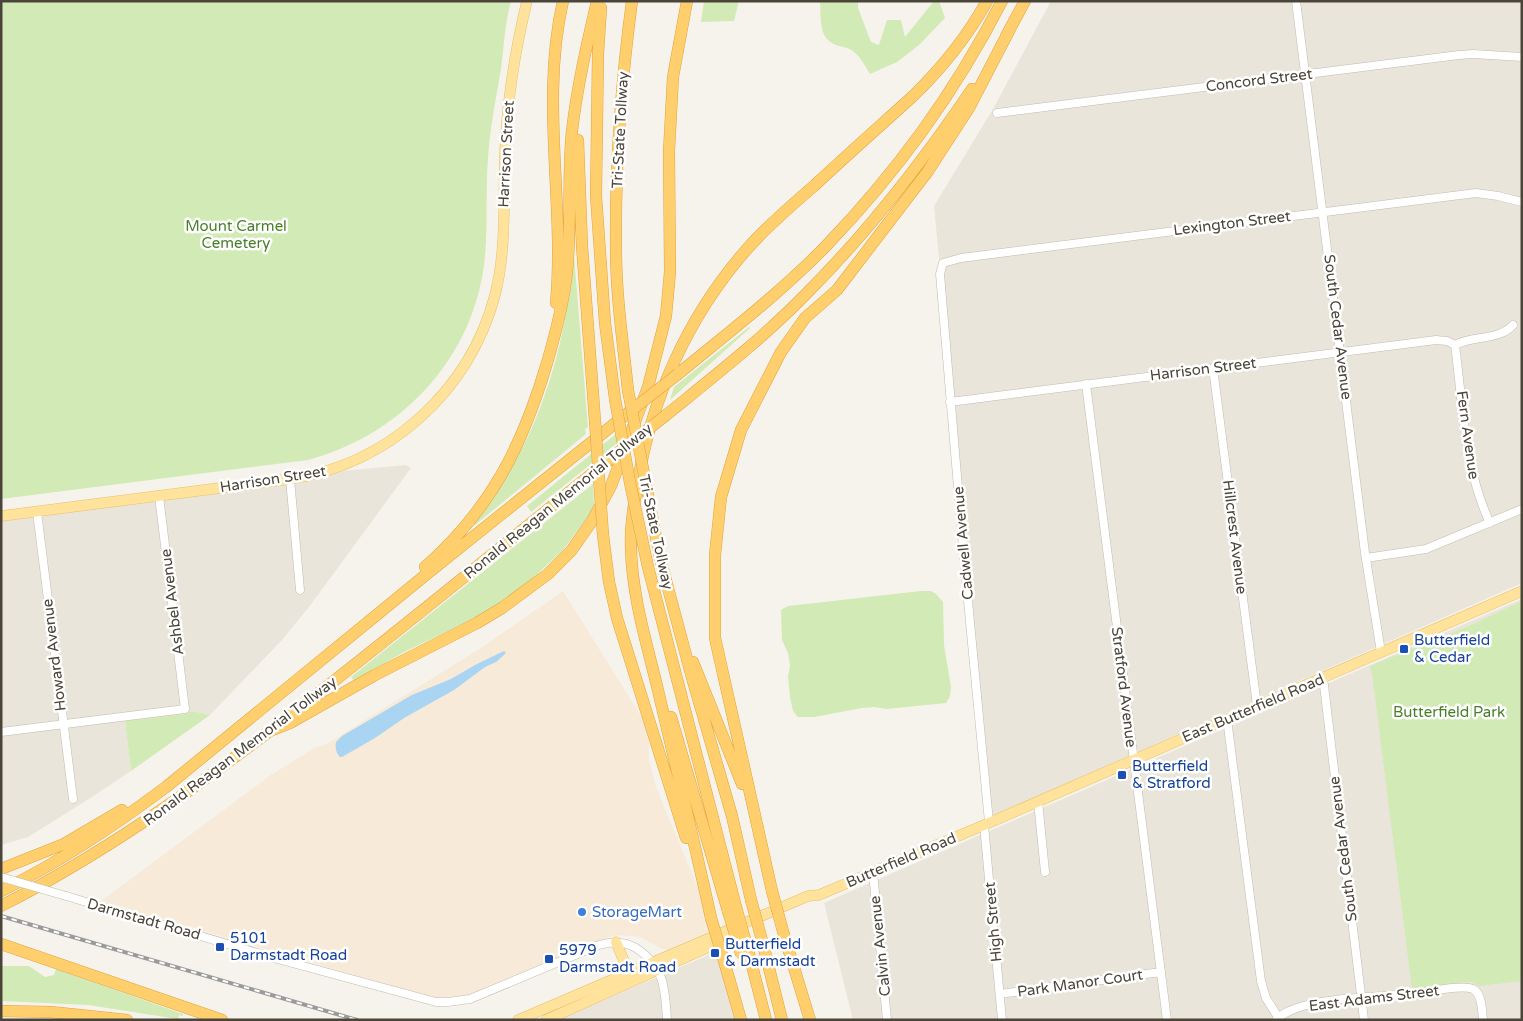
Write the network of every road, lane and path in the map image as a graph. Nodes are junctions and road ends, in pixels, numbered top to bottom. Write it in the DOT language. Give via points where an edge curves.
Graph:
graph roads {
  1 [pos="527,1"];
  2 [pos="563,1"];
  3 [pos="597,1"];
  4 [pos="602,1"];
  5 [pos="632,1"];
  6 [pos="687,1"];
  7 [pos="987,1"];
  8 [pos="1002,1"];
  9 [pos="1025,1"];
  10 [pos="1296,1"];
  11 [pos="1010,29"];
  12 [pos="1522,58"];
  13 [pos="582,74"];
  14 [pos="1306,74"];
  15 [pos="997,113"];
  16 [pos="1522,202"];
  17 [pos="1322,211"];
  18 [pos="943,263"];
  19 [pos="1512,325"];
  20 [pos="1455,345"];
  21 [pos="1342,352"];
  22 [pos="548,358"];
  23 [pos="1213,368"];
  24 [pos="1086,384"];
  25 [pos="950,402"];
  26 [pos="290,479"];
  27 [pos="160,496"];
  28 [pos="1522,509"];
  29 [pos="37,512"];
  30 [pos="1,516"];
  31 [pos="1490,523"];
  32 [pos="1366,558"];
  33 [pos="300,590"];
  34 [pos="1522,591"];
  35 [pos="366,624"];
  36 [pos="678,628"];
  37 [pos="647,642"];
  38 [pos="1381,652"];
  39 [pos="1323,678"];
  40 [pos="1258,706"];
  41 [pos="1227,719"];
  42 [pos="62,724"];
  43 [pos="270,731"];
  44 [pos="1,732"];
  45 [pos="1134,760"];
  46 [pos="166,787"];
  47 [pos="73,799"];
  48 [pos="1038,802"];
  49 [pos="755,816"];
  50 [pos="987,824"];
  51 [pos="1,869"];
  52 [pos="873,872"];
  53 [pos="1045,872"];
  54 [pos="1,877"];
  55 [pos="1,891"];
  56 [pos="1,906"];
  57 [pos="732,909"];
  58 [pos="711,918"];
  59 [pos="616,942"];
  60 [pos="1,944"];
  61 [pos="656,966"];
  62 [pos="1161,972"];
  63 [pos="612,978"];
  64 [pos="1000,994"];
  65 [pos="1361,997"];
  66 [pos="1,1011"];
  67 [pos="1277,1018"];
  68 [pos="127,1020"];
  69 [pos="222,1020"];
  70 [pos="518,1020"];
  71 [pos="546,1020"];
  72 [pos="667,1020"];
  73 [pos="741,1020"];
  74 [pos="766,1020"];
  75 [pos="782,1020"];
  76 [pos="810,1020"];
  77 [pos="887,1020"];
  78 [pos="1002,1020"];
  79 [pos="1167,1020"];
  80 [pos="1364,1020"];
  81 [pos="1483,1020"];
  1 -- 26 [label="main road, Harrison Street" via="509,89 500,266 495,294 479,340 452,384 400,434 346,465"];
  2 -- 22 [label="highway" via="552,82 558,259"];
  3 -- 13 [label="highway"];
  4 -- 57 [label="highway, Tri-State Tollway, bridge" via="596,196 605,323 615,400 648,567"];
  5 -- 36 [label="highway, Tri-State Tollway, bridge" via="621,93 616,250 628,390 660,558"];
  6 -- 43 [label="highway" via="673,77 669,150 670,282 666,316 648,387 610,486 592,521 548,574 502,608 374,675 290,724"];
  7 -- 37 [label="highway" via="965,37 935,75 747,249 711,296 687,337 671,369 651,426 639,468 633,511 632,565"];
  8 -- 35 [label="highway, Ronald Reagan Memorial Tollway, bridge" via="937,112 913,145 824,248 678,374"];
  9 -- 11 [label="highway, Ronald Reagan Memorial Tollway"];
  10 -- 14 [label="street, South Cedar Avenue"];
  11 -- 43 [label="highway, Ronald Reagan Memorial Tollway, bridge" via="921,161 854,243 779,320 722,370"];
  11 -- 49 [label="highway" via="969,108 928,171 837,290 804,318 781,352 741,430 721,497 715,555 716,638"];
  12 -- 14 [label="street, Concord Street" via="1458,55"];
  13 -- 22 [label="highway" via="572,132 566,278 560,318"];
  13 -- 58 [label="highway, bridge" via="579,171 603,535 609,582 617,618"];
  14 -- 15 [label="street, Concord Street"];
  14 -- 17 [label="street, South Cedar Avenue"];
  16 -- 17 [label="street, Lexington Street" via="1476,193"];
  17 -- 18 [label="street, Lexington Street" via="961,258"];
  17 -- 21 [label="street, South Cedar Avenue"];
  18 -- 25 [label="street, Cadwell Avenue" via="940,274"];
  19 -- 20 [label="street" via="1507,332 1472,338"];
  20 -- 21 [label="street, Harrison Street" via="1436,340"];
  20 -- 31 [label="street, Fern Avenue" via="1471,468 1479,500"];
  21 -- 23 [label="street, Harrison Street"];
  21 -- 32 [label="street, South Cedar Avenue"];
  22 -- 35 [label="highway" via="525,429 503,475 488,497 444,548 391,596"];
  23 -- 24 [label="street, Harrison Street"];
  23 -- 40 [label="street, Hillcrest Avenue"];
  24 -- 25 [label="street, Harrison Street"];
  24 -- 45 [label="street, Stratford Avenue"];
  25 -- 50 [label="street, Cadwell Avenue"];
  26 -- 27 [label="main road, Harrison Street"];
  26 -- 33 [label="street"];
  27 -- 29 [label="main road, Harrison Street"];
  27 -- 42 [label="street, Ashbel Avenue" via="185,708"];
  28 -- 31 [label="street"];
  29 -- 30 [label="main road, Harrison Street"];
  29 -- 42 [label="street, Howard Avenue"];
  31 -- 32 [label="street" via="1426,549"];
  32 -- 38 [label="street, South Cedar Avenue"];
  34 -- 38 [label="main road, East Butterfield Road"];
  35 -- 46 [label="highway, Ronald Reagan Memorial Tollway"];
  36 -- 49 [label="highway"];
  36 -- 75 [label="highway, Tri-State Tollway, bridge" via="732,816"];
  37 -- 57 [label="highway"];
  37 -- 58 [label="highway"];
  38 -- 39 [label="main road, East Butterfield Road"];
  39 -- 40 [label="main road, East Butterfield Road"];
  39 -- 65 [label="street, South Cedar Avenue"];
  40 -- 41 [label="main road, East Butterfield Road"];
  41 -- 45 [label="main road, East Butterfield Road"];
  41 -- 67 [label="street" via="1261,981"];
  42 -- 44 [label="street"];
  42 -- 47 [label="street, Howard Avenue"];
  43 -- 56 [label="highway, Ronald Reagan Memorial Tollway" via="158,813 81,862"];
  45 -- 48 [label="main road, East Butterfield Road"];
  45 -- 62 [label="street, Stratford Avenue"];
  46 -- 51 [label="highway" via="64,844"];
  46 -- 55 [label="highway, Ronald Reagan Memorial Tollway" via="84,844"];
  48 -- 50 [label="main road, East Butterfield Road"];
  48 -- 53 [label="street"];
  49 -- 76 [label="highway, bridge" via="772,891"];
  50 -- 52 [label="main road, Butterfield Road"];
  50 -- 64 [label="street, High Street"];
  52 -- 61 [label="main road, Butterfield Road"];
  52 -- 77 [label="street, Calvin Avenue"];
  54 -- 59 [label="street, Darmstadt Road, bridge" via="281,960 442,1002 459,1002 483,995 599,945"];
  57 -- 74 [label="highway, Tri-State Tollway, bridge"];
  58 -- 73 [label="highway, bridge"];
  59 -- 61 [label="street" via="632,946"];
  59 -- 63 [label="main road" via="624,961 622,972"];
  60 -- 69 [label="highway"];
  61 -- 63 [label="main road, Butterfield Road"];
  61 -- 71 [label="main road, Butterfield Road"];
  61 -- 72 [label="street" via="664,988"];
  62 -- 64 [label="street, Park Manor Court"];
  62 -- 79 [label="street, Stratford Avenue"];
  63 -- 70 [label="main road, Butterfield Road"];
  64 -- 78 [label="street, High Street"];
  65 -- 67 [label="street, East Adams Street" via="1303,1006"];
  65 -- 80 [label="street, South Cedar Avenue"];
  65 -- 81 [label="street, East Adams Street" via="1464,987 1475,990 1481,1002"];
  66 -- 68 [label="highway" via="51,1012"];
}
